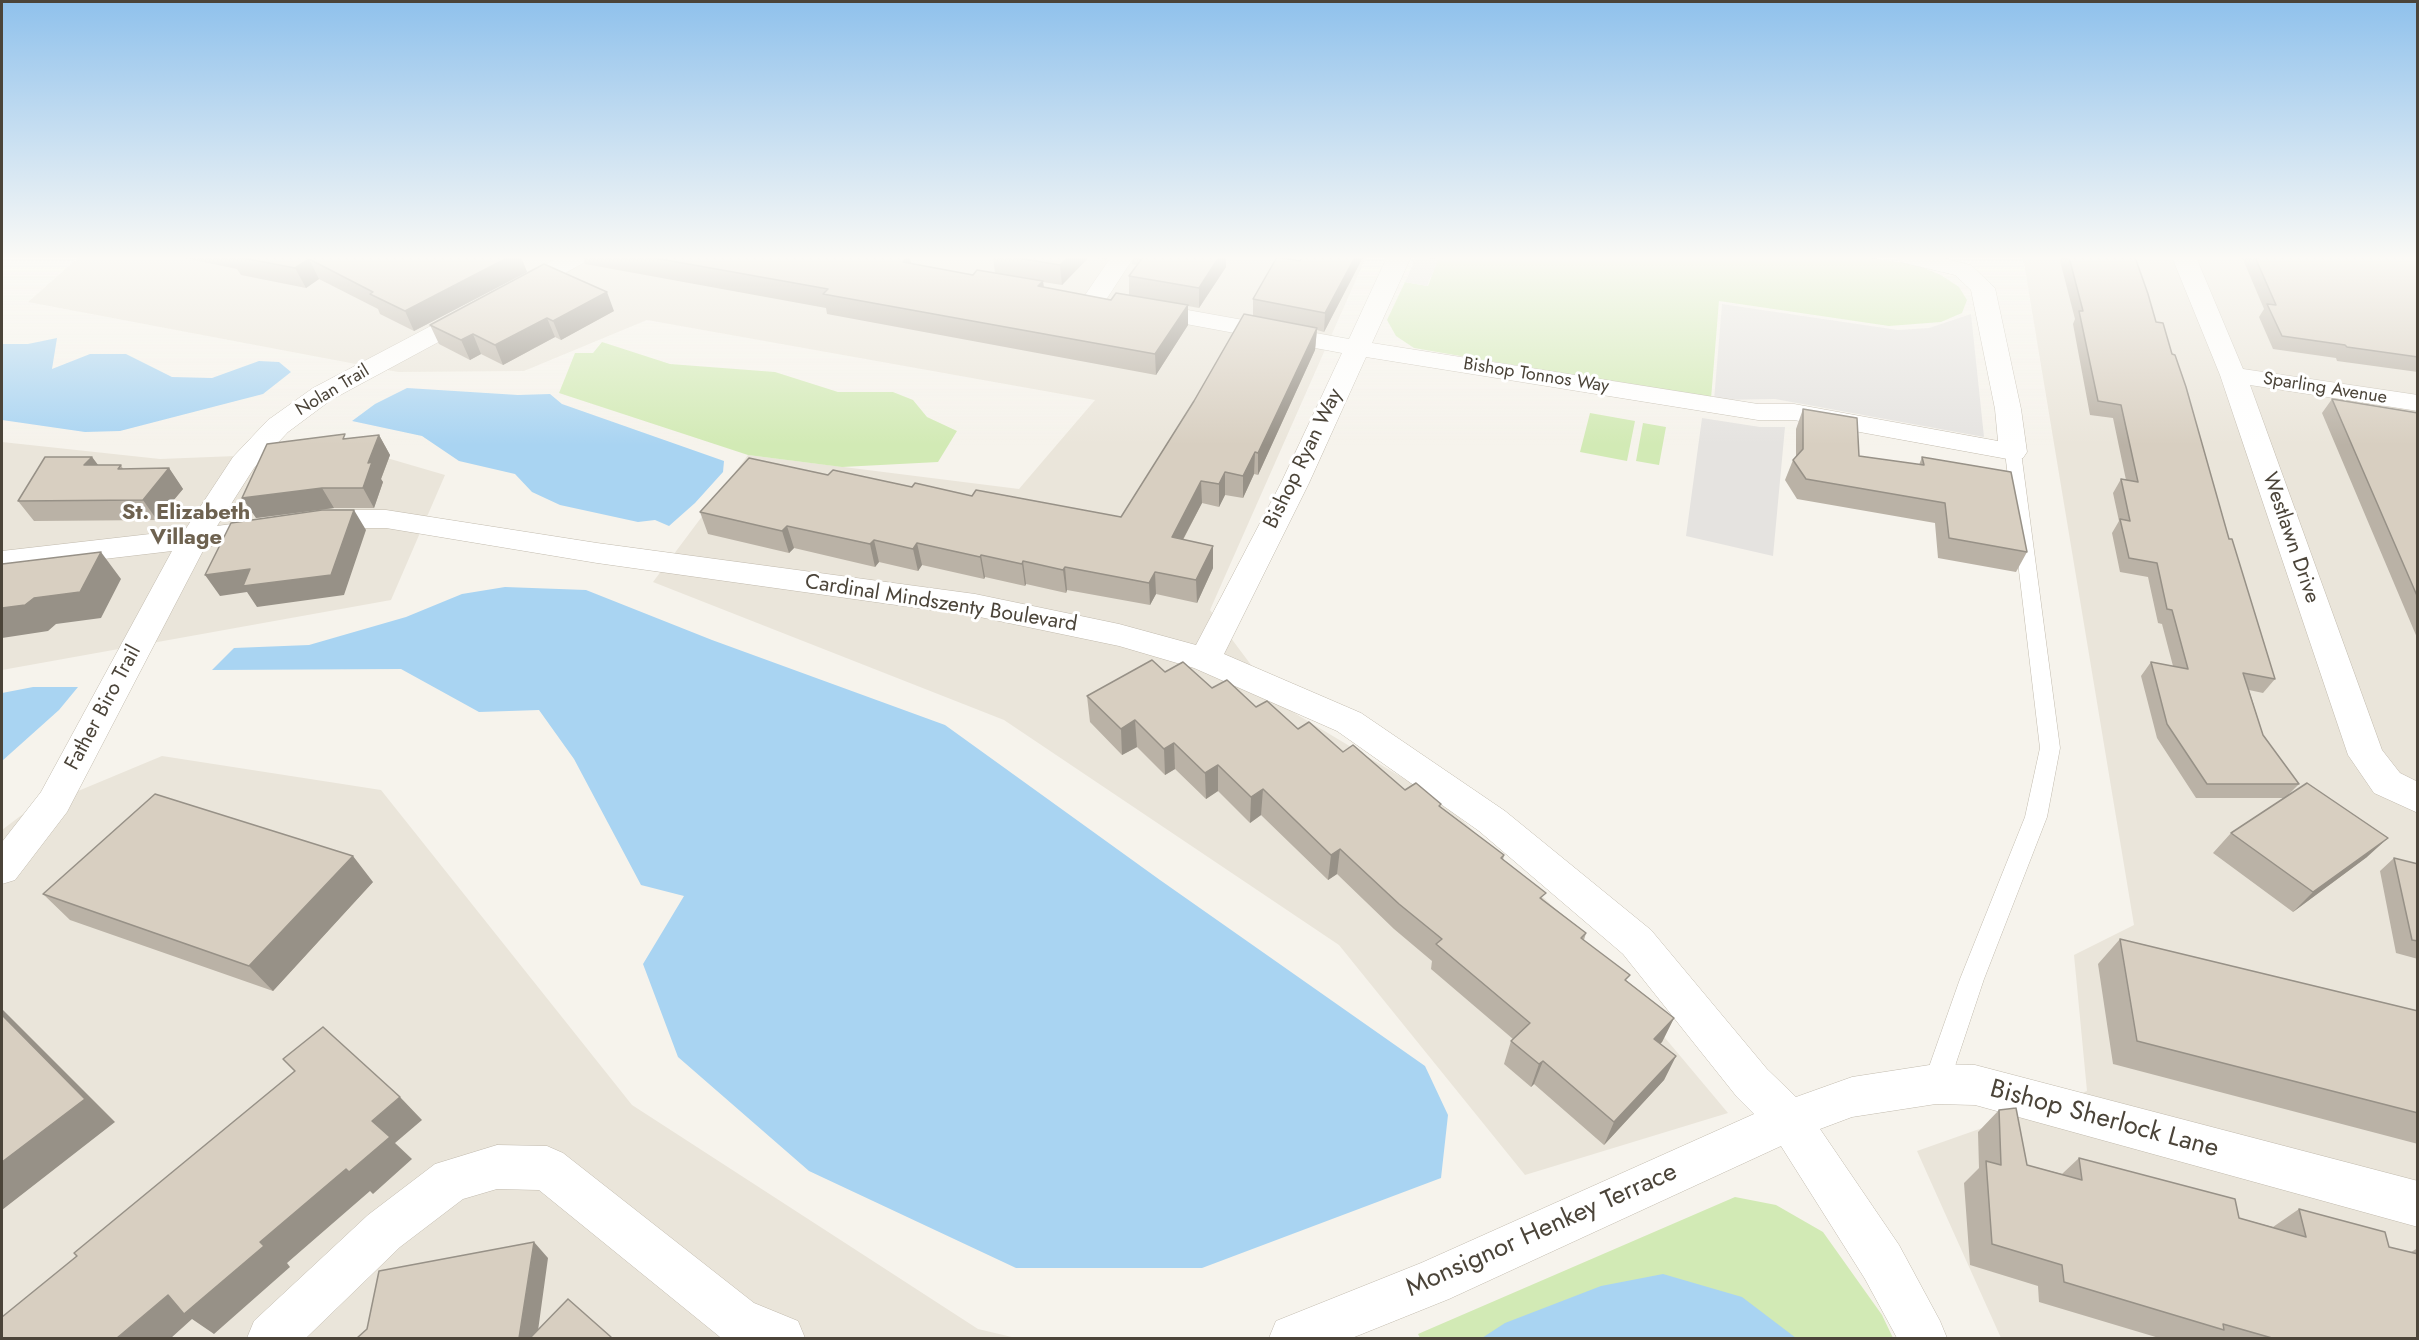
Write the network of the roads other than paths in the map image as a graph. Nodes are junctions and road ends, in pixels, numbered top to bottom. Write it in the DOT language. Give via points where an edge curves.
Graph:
graph roads {
  1 [pos="461,320"];
  2 [pos="1207,320"];
  3 [pos="1370,320"];
  4 [pos="1990,320"];
  5 [pos="2210,320"];
  6 [pos="1357,348"];
  7 [pos="2233,375"];
  8 [pos="2418,403"];
  9 [pos="2013,453"];
  10 [pos="195,539"];
  11 [pos="2,561"];
  12 [pos="1205,659"];
  13 [pos="2418,799"];
  14 [pos="2,869"];
  15 [pos="1936,1084"];
  16 [pos="1789,1120"];
  17 [pos="2418,1204"];
  18 [pos="270,1338"];
  19 [pos="781,1338"];
  20 [pos="1293,1338"];
  21 [pos="1923,1338"];
  1 -- 10 [label="street, Nolan Trail" via="322,394 278,426 243,463"];
  2 -- 6 [label="street, Bishop Tonnos Way"];
  3 -- 6 [label="street, Bishop Ryan Way"];
  4 -- 9 [label="street"];
  5 -- 7 [label="street, Westlawn Drive"];
  6 -- 9 [label="street, Bishop Tonnos Way" via="1758,411 1794,411"];
  6 -- 12 [label="street, Bishop Ryan Way" via="1295,483"];
  7 -- 8 [label="street, Sparling Avenue"];
  7 -- 13 [label="street, Westlawn Drive" via="2366,755 2387,783"];
  9 -- 15 [label="lane" via="2050,748 2036,818 1972,979"];
  10 -- 11 [label="street, Cardinal Mindszenty Boulevard"];
  10 -- 12 [label="street, Cardinal Mindszenty Boulevard" via="334,519 386,519 597,553 975,605 1097,630"];
  10 -- 14 [label="street, Father Biro Trail" via="54,802"];
  12 -- 16 [label="street, Cardinal Mindszenty Boulevard" via="1349,722 1492,821 1637,942 1752,1083"];
  15 -- 16 [label="street, Bishop Sherlock Lane" via="1852,1097"];
  15 -- 17 [label="street, Bishop Sherlock Lane" via="1975,1085"];
  16 -- 20 [label="street, Monsignor Henkey Terrace" via="1432,1282"];
  16 -- 21 [label="street, Cardinal Mindszenty Boulevard" via="1882,1262"];
  18 -- 19 [label="street" via="384,1231 451,1180 497,1167 547,1168 737,1320"];
}
